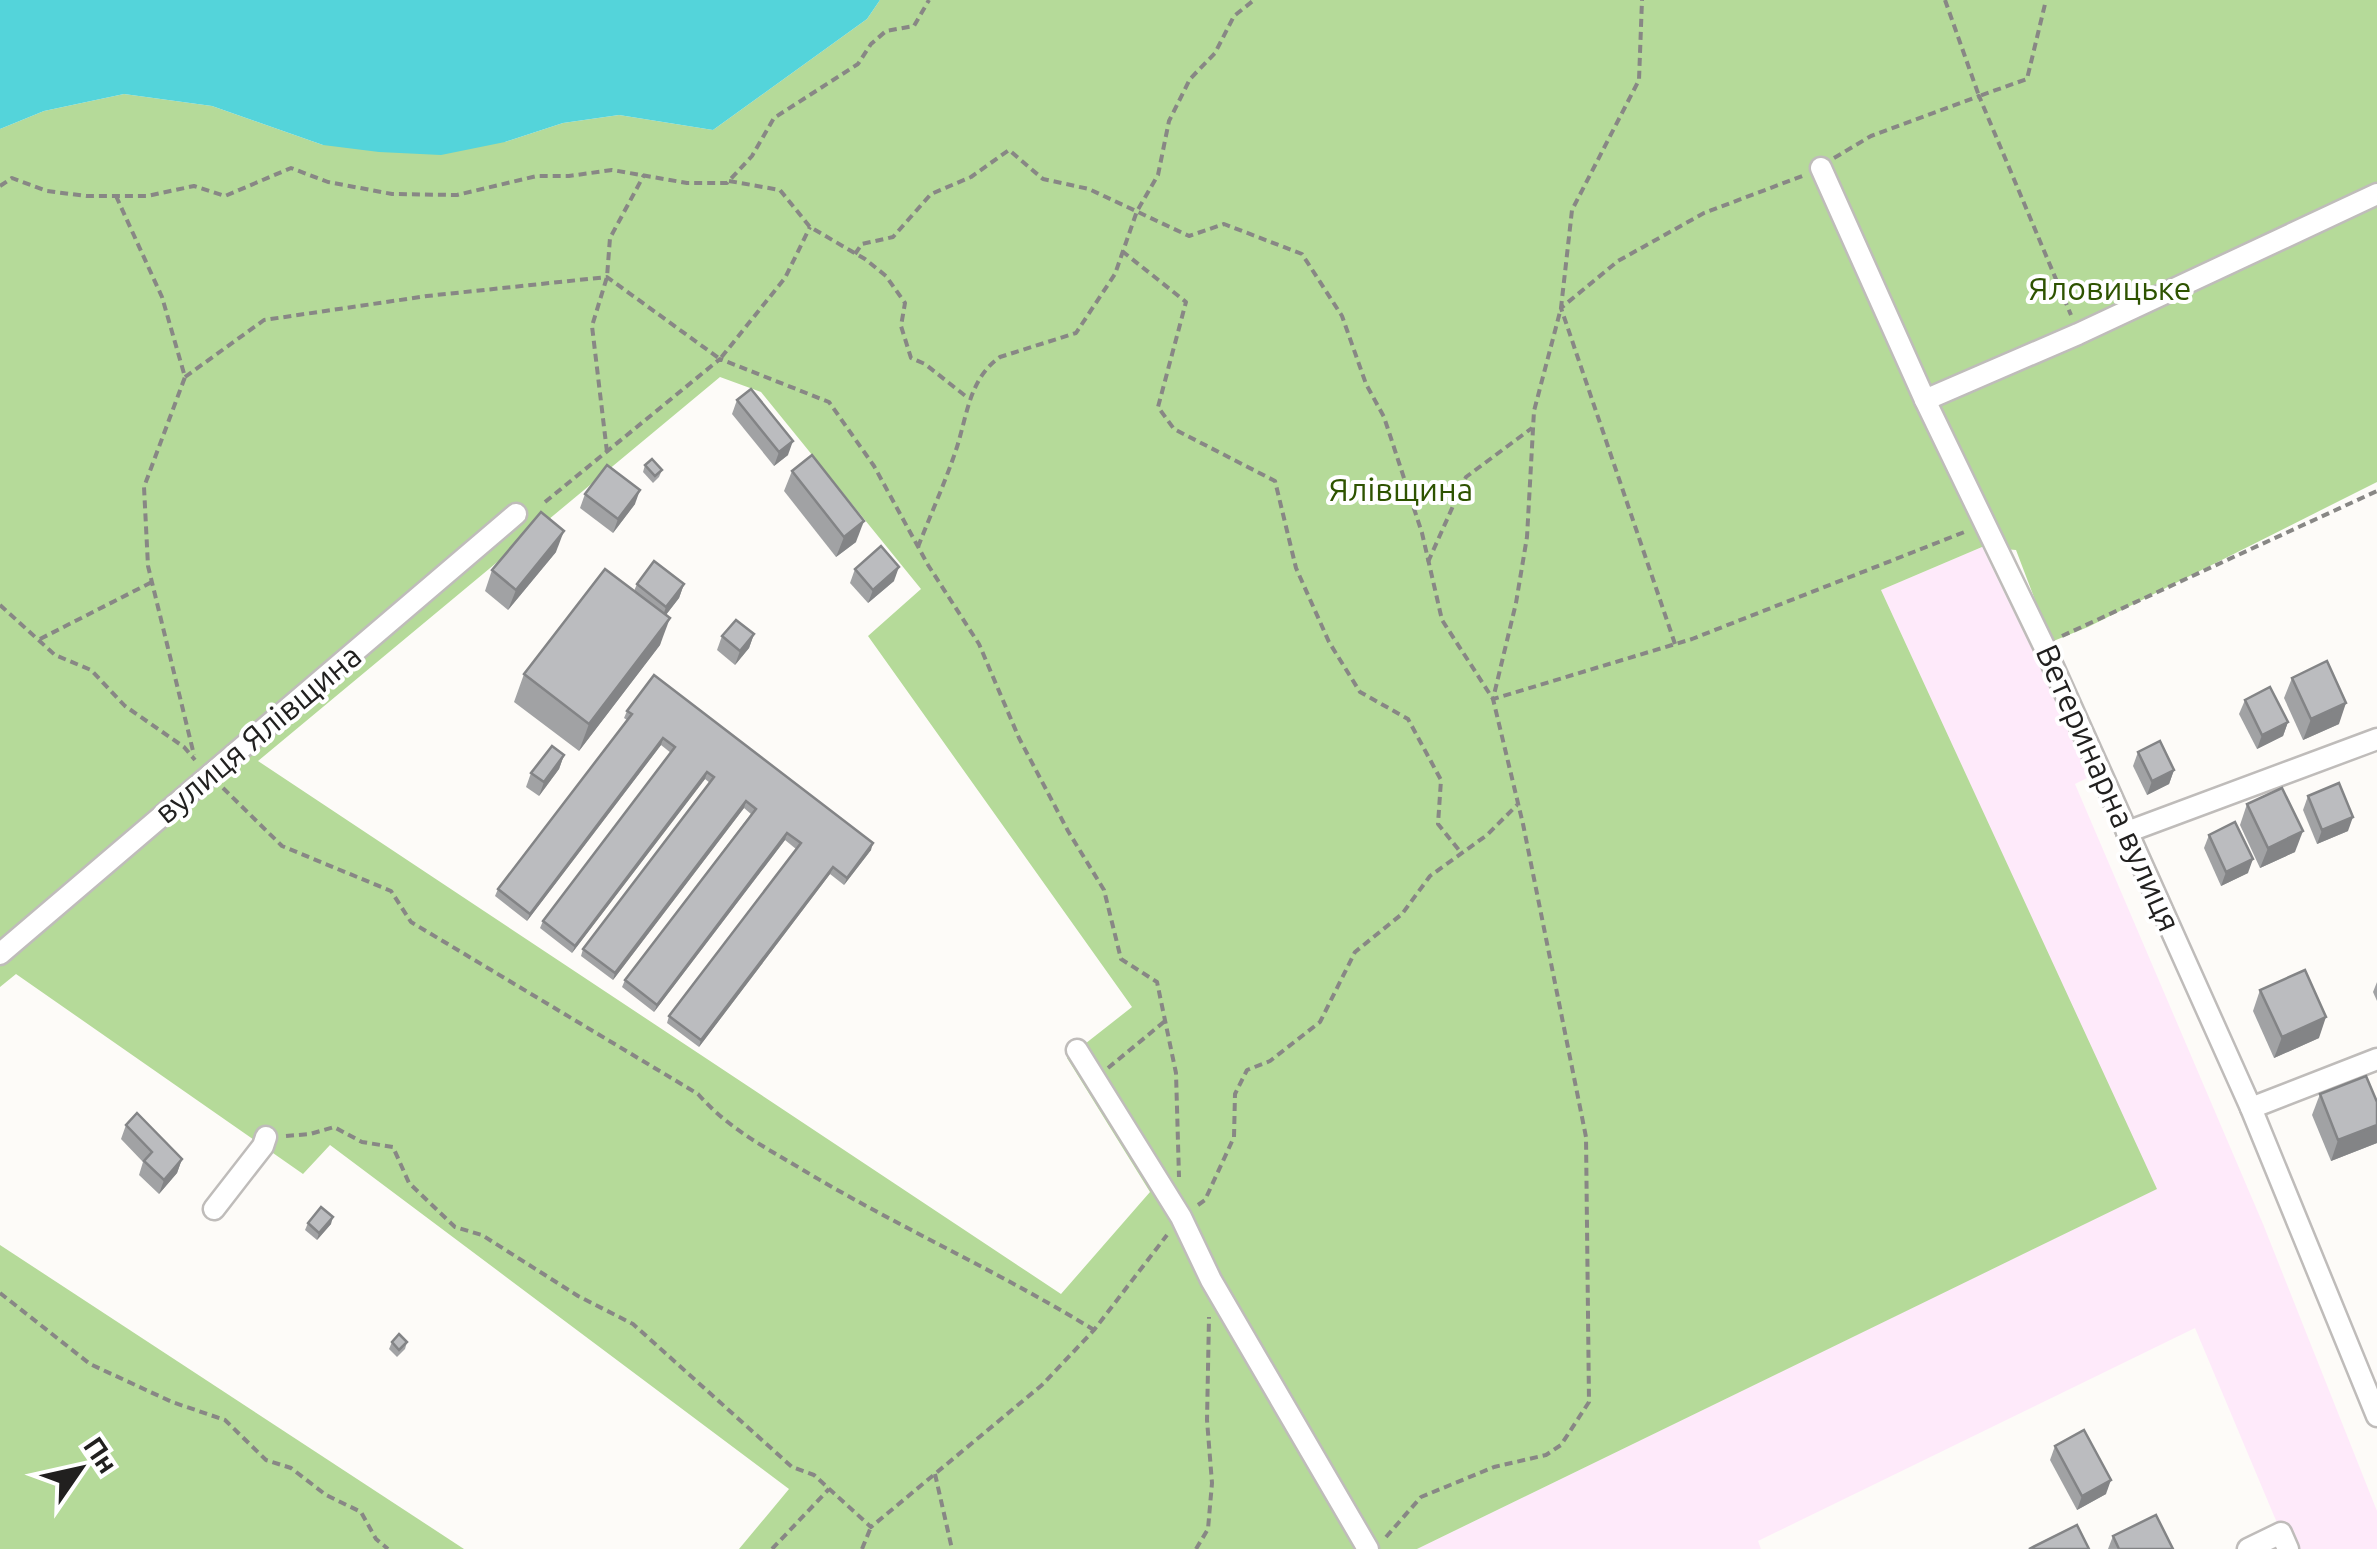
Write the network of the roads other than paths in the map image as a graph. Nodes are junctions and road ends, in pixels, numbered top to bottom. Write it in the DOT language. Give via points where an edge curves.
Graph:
graph roads {
  1 [pos="1820,168"];
  2 [pos="2377,194"];
  3 [pos="1924,400"];
  4 [pos="516,514"];
  5 [pos="2377,739"];
  6 [pos="2126,832"];
  7 [pos="0,954"];
  8 [pos="1077,1050"];
  9 [pos="2377,1059"];
  10 [pos="2252,1108"];
  11 [pos="266,1137"];
  12 [pos="214,1209"];
  13 [pos="2377,1416"];
  14 [pos="1375,1546"];
  15 [pos="2249,1549"];
  16 [pos="2288,1549"];
  1 -- 3 [label="street, Ветеринарна вулиця"];
  2 -- 3 [label="street"];
  3 -- 6 [label="street, Ветеринарна вулиця" via="2044,644"];
  4 -- 7 [label="street, вулиця Ялівщина"];
  5 -- 6 [label="street"];
  6 -- 10 [label="street, Ветеринарна вулиця"];
  8 -- 14 [label="street"];
  9 -- 10 [label="street"];
  10 -- 13 [label="street, Ветеринарна вулиця"];
  11 -- 12 [label="street"];
  15 -- 16 [label="street" via="2281,1533"];
}
